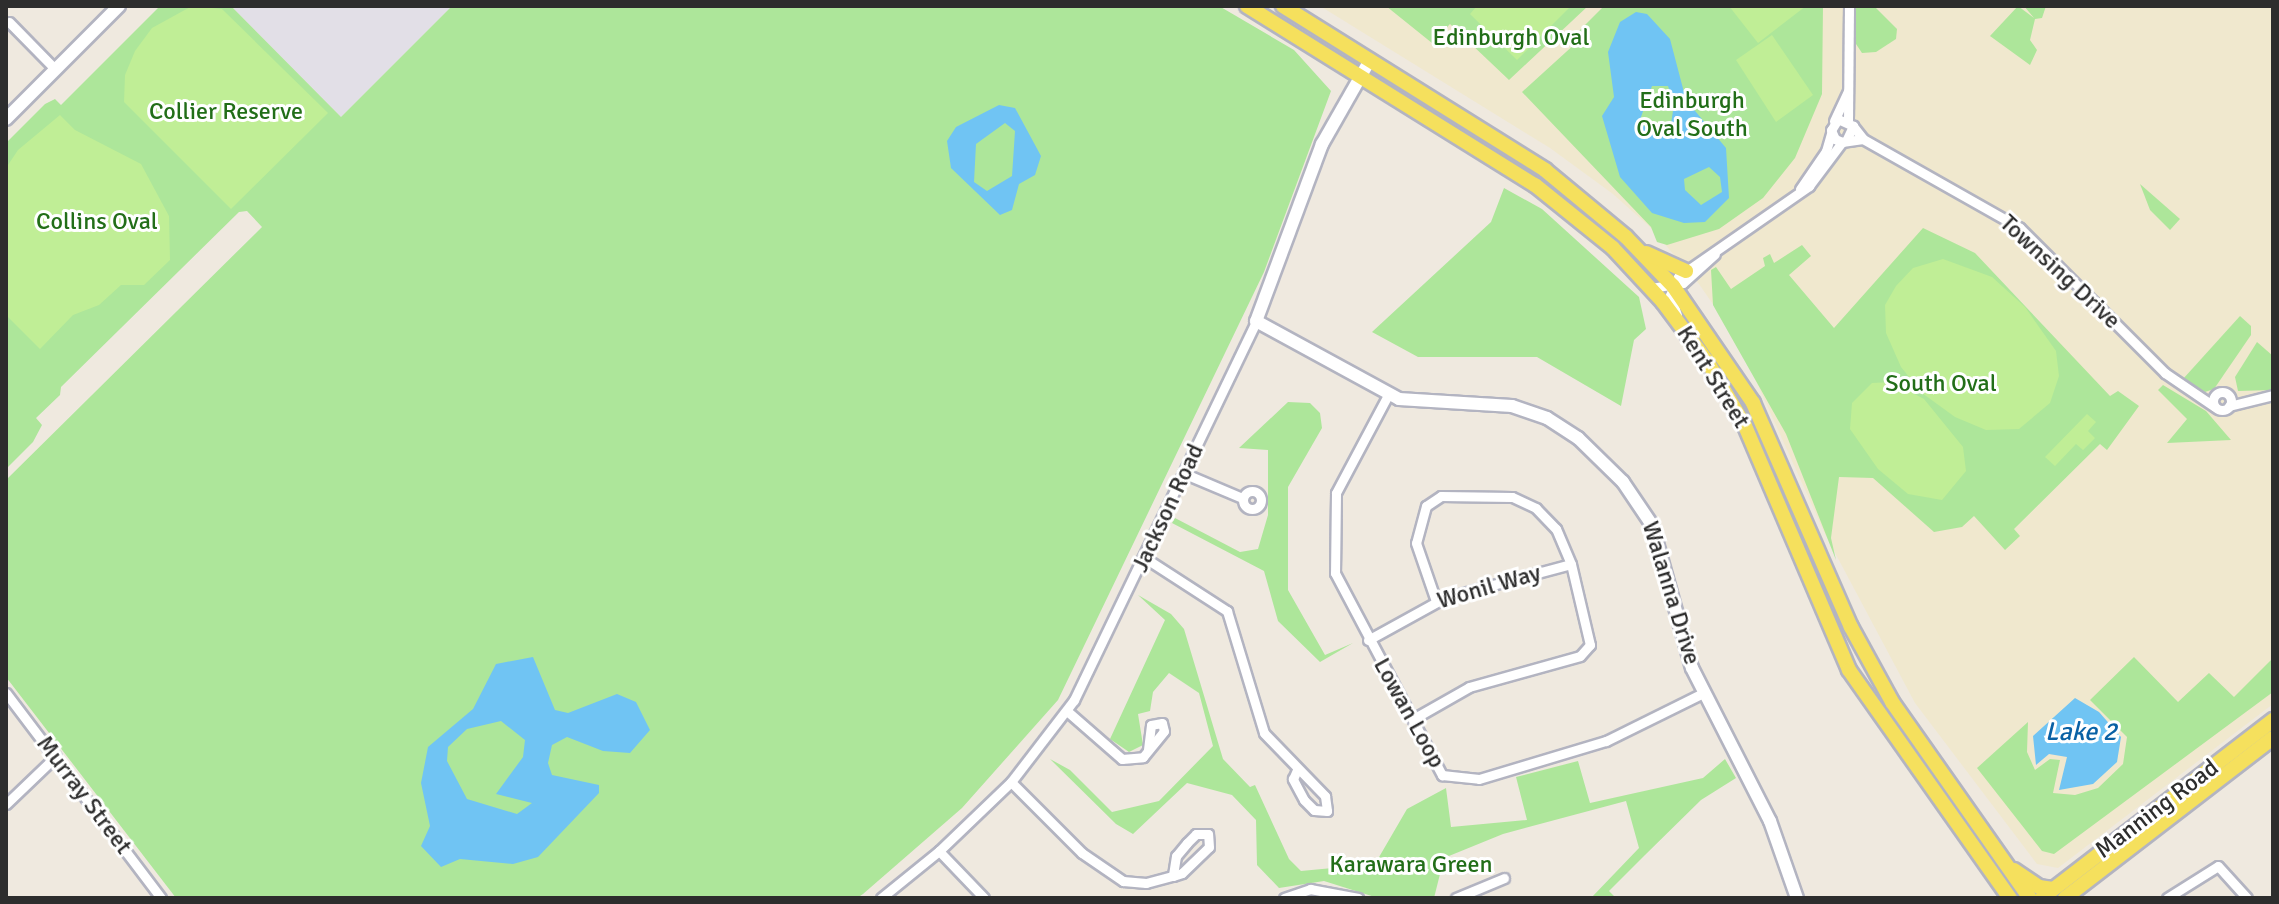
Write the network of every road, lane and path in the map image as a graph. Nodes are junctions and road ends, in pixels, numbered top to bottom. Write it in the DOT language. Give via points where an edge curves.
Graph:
graph roads {
  1 [pos="119,6"];
  2 [pos="1247,6"];
  3 [pos="1283,6"];
  4 [pos="1849,6"];
  5 [pos="9,22"];
  6 [pos="1370,60"];
  7 [pos="55,69"];
  8 [pos="1360,76"];
  9 [pos="1851,85"];
  10 [pos="6,119"];
  11 [pos="1850,123"];
  12 [pos="1832,128"];
  13 [pos="1863,139"];
  14 [pos="1844,141"];
  15 [pos="1793,198"];
  16 [pos="1641,252"];
  17 [pos="1715,254"];
  18 [pos="1686,271"];
  19 [pos="1673,286"];
  20 [pos="1651,288"];
  21 [pos="1256,321"];
  22 [pos="1679,321"];
  23 [pos="2227,394"];
  24 [pos="1388,395"];
  25 [pos="2215,395"];
  26 [pos="2273,395"];
  27 [pos="2203,396"];
  28 [pos="2245,398"];
  29 [pos="2229,406"];
  30 [pos="2215,407"];
  31 [pos="1183,473"];
  32 [pos="1240,497"];
  33 [pos="1145,558"];
  34 [pos="1571,564"];
  35 [pos="1436,601"];
  36 [pos="1856,637"];
  37 [pos="1368,640"];
  38 [pos="1837,647"];
  39 [pos="6,693"];
  40 [pos="1703,693"];
  41 [pos="1067,711"];
  42 [pos="1413,719"];
  43 [pos="2273,720"];
  44 [pos="2273,738"];
  45 [pos="1148,750"];
  46 [pos="56,756"];
  47 [pos="1297,770"];
  48 [pos="1011,782"];
  49 [pos="6,804"];
  50 [pos="1770,821"];
  51 [pos="939,851"];
  52 [pos="1998,857"];
  53 [pos="1173,876"];
  54 [pos="1504,878"];
  55 [pos="2004,894"];
  56 [pos="2053,895"];
  57 [pos="1291,896"];
  58 [pos="161,898"];
  59 [pos="881,898"];
  60 [pos="984,898"];
  61 [pos="1358,898"];
  62 [pos="1456,898"];
  63 [pos="1797,898"];
  64 [pos="1804,898"];
  65 [pos="2030,898"];
  66 [pos="2167,898"];
  67 [pos="2247,898"];
  1 -- 7 [label="street"];
  2 -- 8 [label="main road, Kent Street"];
  3 -- 6 [label="main road, Kent Street"];
  4 -- 9 [label="street"];
  5 -- 7 [label="street"];
  6 -- 8 [label="street, Jackson Road"];
  6 -- 16 [label="main road, Kent Street" via="1545,170"];
  7 -- 10 [label="street"];
  8 -- 20 [label="main road, Kent Street" via="1535,185 1590,228"];
  8 -- 21 [label="street, Jackson Road" via="1317,156"];
  9 -- 11 [label="street"];
  9 -- 12 [label="street"];
  11 -- 12 [label="street"];
  11 -- 13 [label="street, Townsing Drive"];
  11 -- 14 [label="street"];
  12 -- 14 [label="street"];
  12 -- 15 [label="street" via="1826,151"];
  13 -- 14 [label="street"];
  13 -- 27 [label="street, Townsing Drive" via="2020,228 2165,373"];
  14 -- 15 [label="street"];
  15 -- 17 [label="street"];
  16 -- 18 [label="main road"];
  16 -- 19 [label="main road, Kent Street"];
  17 -- 18 [label="street"];
  17 -- 19 [label="street" via="1712,262"];
  18 -- 19 [label="street"];
  19 -- 20 [label="street"];
  19 -- 22 [label="street" via="1670,295"];
  19 -- 36 [label="main road, Kent Street" via="1753,403"];
  20 -- 22 [label="main road, Kent Street"];
  21 -- 24 [label="street, Walanna Drive"];
  21 -- 31 [label="street, Jackson Road"];
  22 -- 38 [label="main road, Kent Street" via="1750,436"];
  23 -- 25 [label="street"];
  23 -- 28 [label="street"];
  23 -- 29 [label="street"];
  24 -- 37 [label="street, Lowan Loop" via="1343,478 1332,515 1335,573"];
  24 -- 40 [label="street, Walanna Drive" via="1424,404 1526,409 1567,429 1590,448 1641,502 1652,525"];
  25 -- 27 [label="street"];
  25 -- 30 [label="street"];
  26 -- 28 [label="street"];
  27 -- 30 [label="street, Townsing Drive"];
  28 -- 29 [label="street"];
  29 -- 30 [label="street"];
  31 -- 32 [label="street"];
  31 -- 33 [label="street, Jackson Road"];
  33 -- 41 [label="street, Jackson Road"];
  33 -- 47 [label="street" via="1227,611 1264,733"];
  34 -- 35 [label="street, Wonil Way"];
  34 -- 35 [label="street" via="1556,529 1529,504 1498,495 1441,496 1423,510 1416,533"];
  34 -- 42 [label="street" via="1590,636 1586,652 1474,685"];
  35 -- 37 [label="street, Wonil Way"];
  36 -- 38 [label="main road"];
  36 -- 52 [label="main road, Kent Street" via="1908,727"];
  37 -- 42 [label="street, Lowan Loop"];
  38 -- 55 [label="main road, Kent Street" via="1880,719"];
  39 -- 46 [label="street, Murray Street"];
  40 -- 42 [label="street, Lowan Loop" via="1621,735 1471,780 1442,775"];
  40 -- 50 [label="street, Walanna Drive"];
  41 -- 45 [label="street" via="1122,759 1143,757"];
  41 -- 48 [label="street, Jackson Road"];
  43 -- 56 [label="main road, Manning Road"];
  44 -- 56 [label="main road, Manning Road"];
  46 -- 49 [label="street"];
  46 -- 58 [label="street, Murray Street"];
  47 -- 47 [label="street" via="1328,800 1327,811 1314,810 1304,800 1293,779"];
  48 -- 51 [label="street, Jackson Road"];
  48 -- 53 [label="street" via="1082,853 1123,881 1146,883"];
  50 -- 63 [label="street, Walanna Drive"];
  50 -- 64 [label="street, Walanna Drive" via="1784,840"];
  51 -- 59 [label="street, Jackson Road"];
  51 -- 60 [label="street"];
  52 -- 56 [label="main road"];
  52 -- 65 [label="main road, Kent Street"];
  53 -- 53 [label="street" via="1176,856 1196,834 1208,834 1211,843 1203,856"];
  54 -- 62 [label="street"];
  57 -- 61 [label="street" via="1323,889"];
  66 -- 67 [label="street" via="2218,866"];
}
